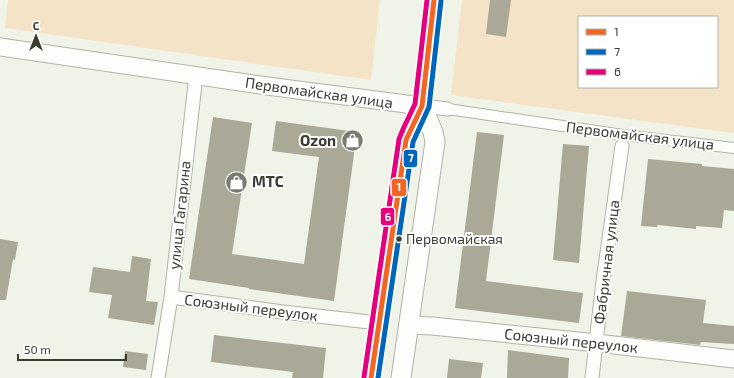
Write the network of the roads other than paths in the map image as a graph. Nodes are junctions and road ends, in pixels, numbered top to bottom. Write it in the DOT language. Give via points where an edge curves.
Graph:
graph roads {
  1 [pos="434,0"];
  2 [pos="0,47"];
  3 [pos="196,75"];
  4 [pos="422,106"];
  5 [pos="448,109"];
  6 [pos="622,146"];
  7 [pos="734,148"];
  8 [pos="171,297"];
  9 [pos="378,323"];
  10 [pos="408,325"];
  11 [pos="597,343"];
  12 [pos="734,359"];
  13 [pos="158,378"];
  14 [pos="371,378"];
  15 [pos="401,378"];
  16 [pos="592,378"];
  1 -- 4 [label="main road"];
  2 -- 3 [label="street, Первомайская улица"];
  3 -- 4 [label="street, Первомайская улица"];
  3 -- 8 [label="street, улица Гагарина"];
  4 -- 5 [label="street, Первомайская улица"];
  4 -- 9 [label="main road" via="406,140"];
  4 -- 10 [label="main road" via="435,142"];
  5 -- 7 [label="street, Первомайская улица" via="623,135"];
  6 -- 11 [label="street, Фабричная улица"];
  8 -- 9 [label="street, Союзный переулок"];
  8 -- 13 [label="street, улица Гагарина"];
  9 -- 14 [label="main road"];
  10 -- 11 [label="street, Союзный переулок"];
  10 -- 15 [label="main road"];
  11 -- 12 [label="street, Союзный переулок"];
  11 -- 16 [label="street, Фабричная улица"];
}
